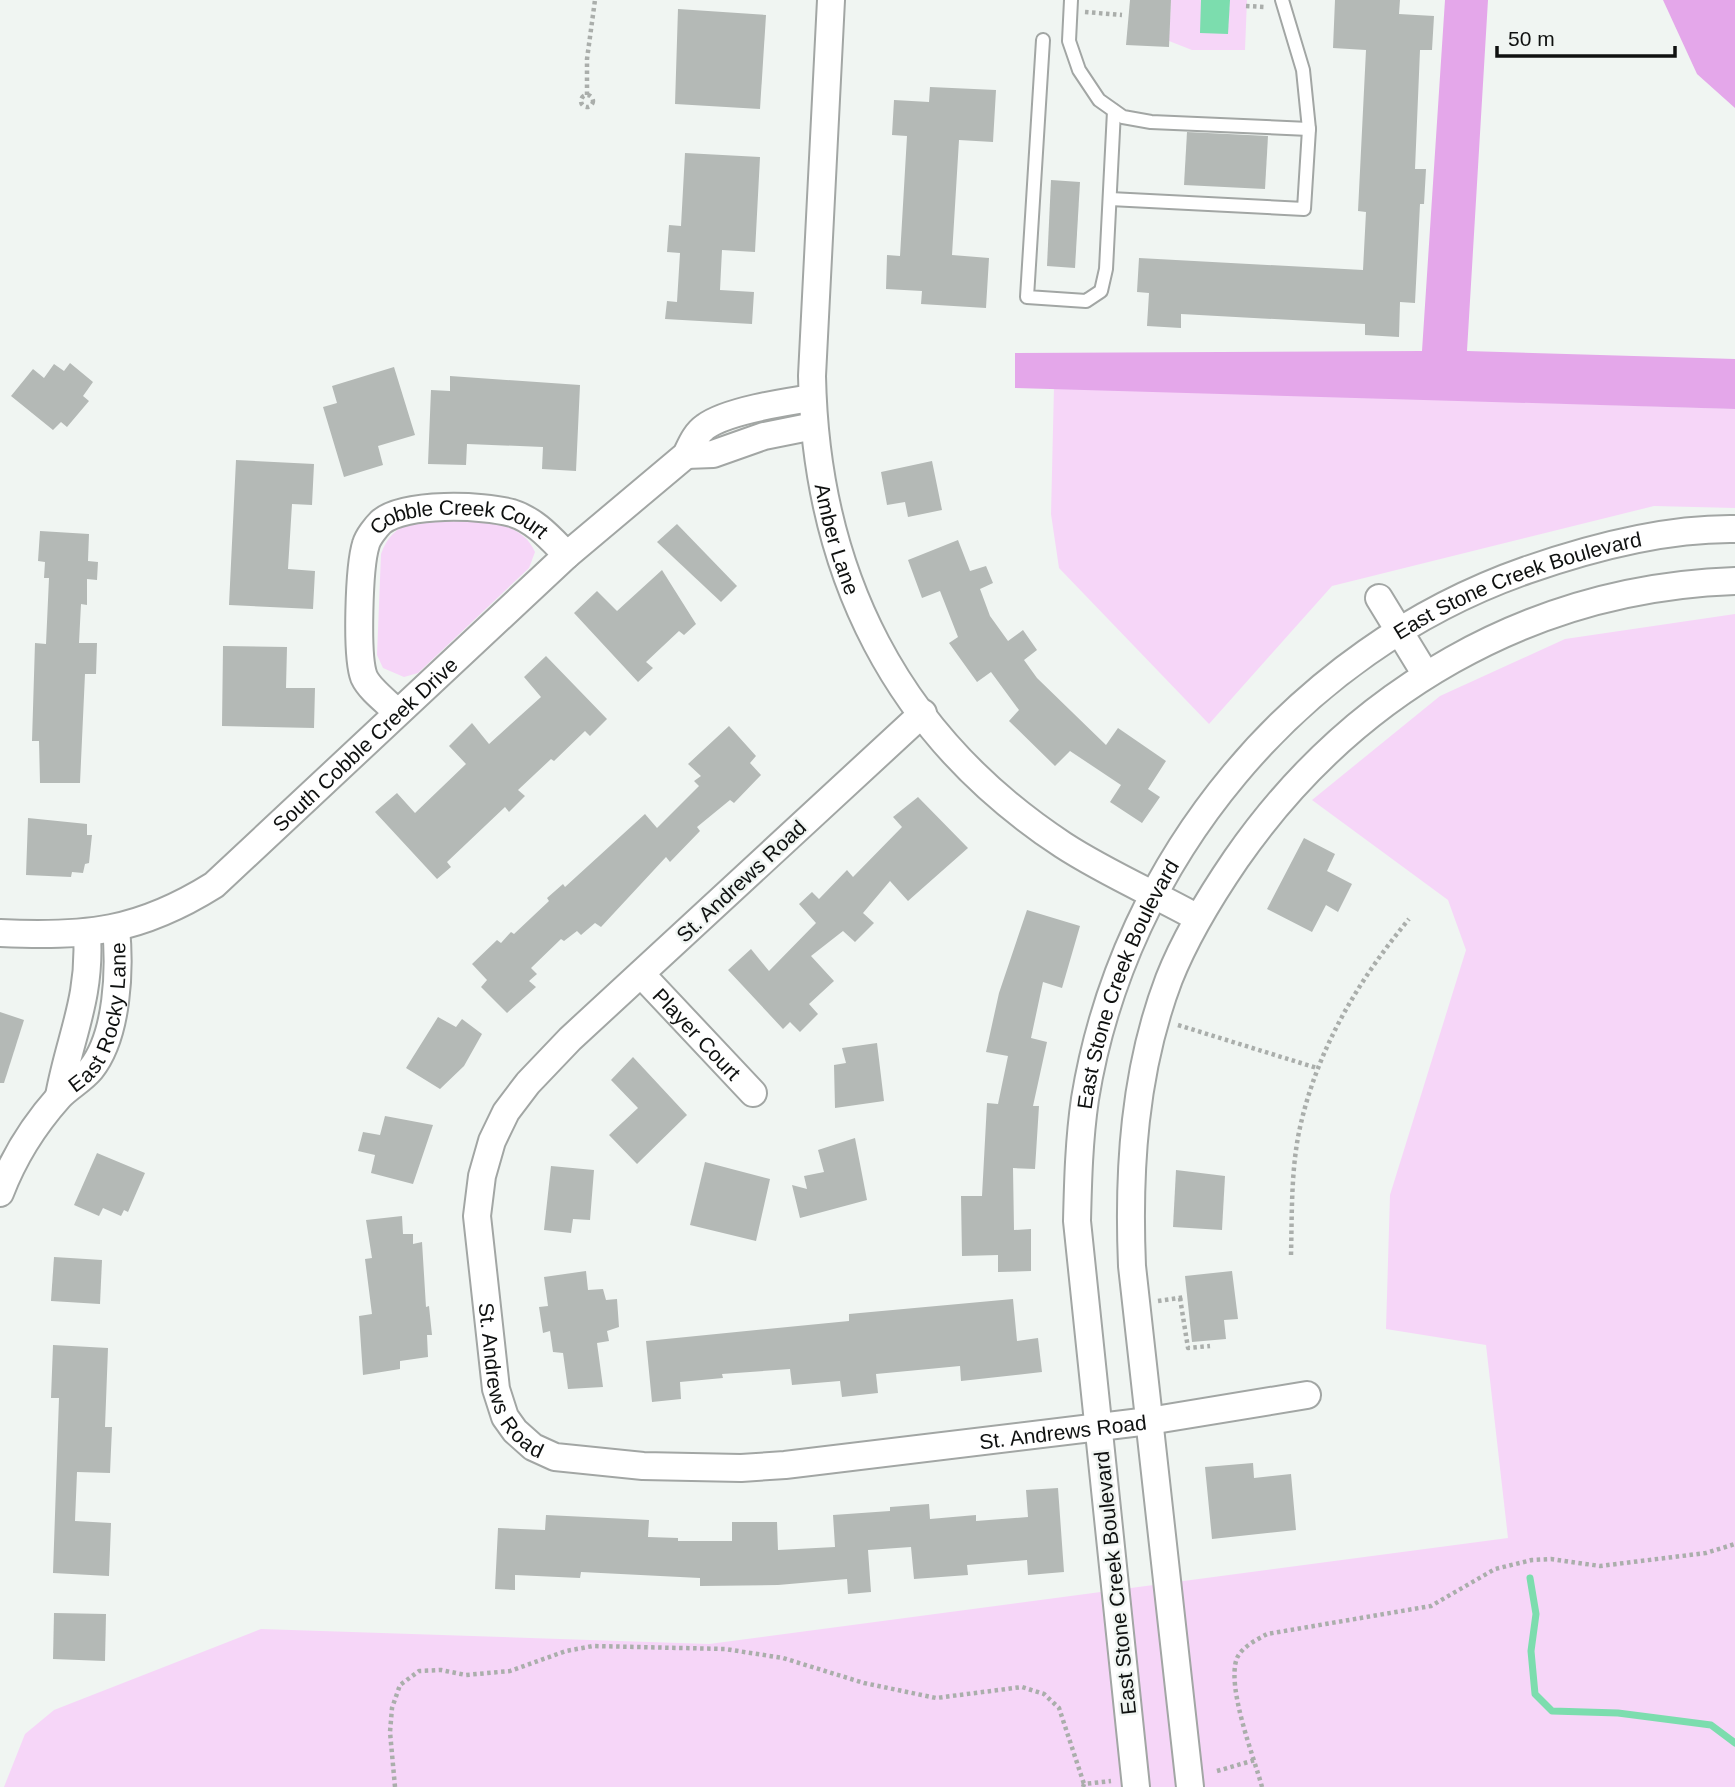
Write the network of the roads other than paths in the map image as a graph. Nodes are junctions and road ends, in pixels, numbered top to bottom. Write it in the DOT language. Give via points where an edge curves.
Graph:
graph roads {
  1 [pos="831,0"];
  2 [pos="1282,0"];
  3 [pos="1071,6"];
  4 [pos="1043,40"];
  5 [pos="1114,111"];
  6 [pos="1309,129"];
  7 [pos="1110,199"];
  8 [pos="813,398"];
  9 [pos="814,426"];
  10 [pos="686,455"];
  11 [pos="1735,529"];
  12 [pos="567,555"];
  13 [pos="1735,581"];
  14 [pos="1378,598"];
  15 [pos="1398,629"];
  16 [pos="1426,675"];
  17 [pos="397,712"];
  18 [pos="923,713"];
  19 [pos="1154,895"];
  20 [pos="1198,918"];
  21 [pos="116,928"];
  22 [pos="0,933"];
  23 [pos="87,934"];
  24 [pos="641,974"];
  25 [pos="753,1093"];
  26 [pos="59,1096"];
  27 [pos="0,1193"];
  28 [pos="1307,1395"];
  29 [pos="1149,1421"];
  30 [pos="1098,1425"];
  31 [pos="1124,1784"];
  32 [pos="1190,1787"];
  1 -- 8 [label="street, Amber Lane"];
  2 -- 6 [label="lane" via="1303,70"];
  3 -- 5 [label="lane" via="1069,41 1079,70 1099,100"];
  4 -- 7 [label="lane" via="1027,297 1086,301 1101,291"];
  5 -- 6 [label="lane" via="1151,122"];
  5 -- 7 [label="lane"];
  6 -- 7 [label="lane" via="1304,209"];
  8 -- 9 [label="street, Amber Lane"];
  8 -- 10 [label="street, South Cobble Creek Drive" via="761,407 706,426"];
  9 -- 10 [label="street" via="764,436 713,454"];
  9 -- 18 [label="street, Amber Lane" via="829,521 845,576 863,621"];
  10 -- 12 [label="street, South Cobble Creek Drive"];
  11 -- 15 [label="street, East Stone Creek Boulevard" via="1665,535 1563,557 1490,583"];
  12 -- 17 [label="street, South Cobble Creek Drive"];
  12 -- 17 [label="street, Cobble Creek Court" via="543,531 504,512 421,508 398,512 381,522 366,542 359,655 365,679"];
  13 -- 16 [label="street, East Stone Creek Boulevard" via="1664,587 1550,615"];
  14 -- 15 [label="street"];
  15 -- 16 [label="street"];
  15 -- 19 [label="street, East Stone Creek Boulevard" via="1342,668 1291,712 1247,759 1213,800"];
  16 -- 20 [label="street, East Stone Creek Boulevard" via="1385,701 1294,784 1256,831"];
  17 -- 21 [label="street, South Cobble Creek Drive" via="214,885 168,911"];
  18 -- 19 [label="street, Amber Lane" via="970,770 1016,810 1064,846"];
  18 -- 24 [label="street, St. Andrews Road"];
  19 -- 20 [label="street, Amber Lane"];
  19 -- 30 [label="street, East Stone Creek Boulevard" via="1126,953 1105,1014 1079,1154 1079,1245"];
  20 -- 29 [label="street, East Stone Creek Boulevard" via="1170,979 1158,1019 1131,1146 1132,1266"];
  21 -- 23 [label="street, South Cobble Creek Drive"];
  21 -- 26 [label="street, East Rocky Lane" via="117,986 101,1050 91,1069"];
  22 -- 23 [label="street, South Cobble Creek Drive"];
  23 -- 26 [label="street, East Rocky Lane" via="87,989"];
  24 -- 25 [label="street, Player Court"];
  24 -- 30 [label="street, St. Andrews Road" via="528,1083 506,1112 485,1165 477,1216 479,1242 496,1389 515,1431 544,1452 575,1461 741,1468"];
  26 -- 27 [label="street, East Rocky Lane" via="22,1147"];
  28 -- 29 [label="street, St. Andrews Road"];
  29 -- 30 [label="street, St. Andrews Road"];
  29 -- 32 [label="street, East Stone Creek Boulevard"];
  30 -- 31 [label="street, East Stone Creek Boulevard"];
}
